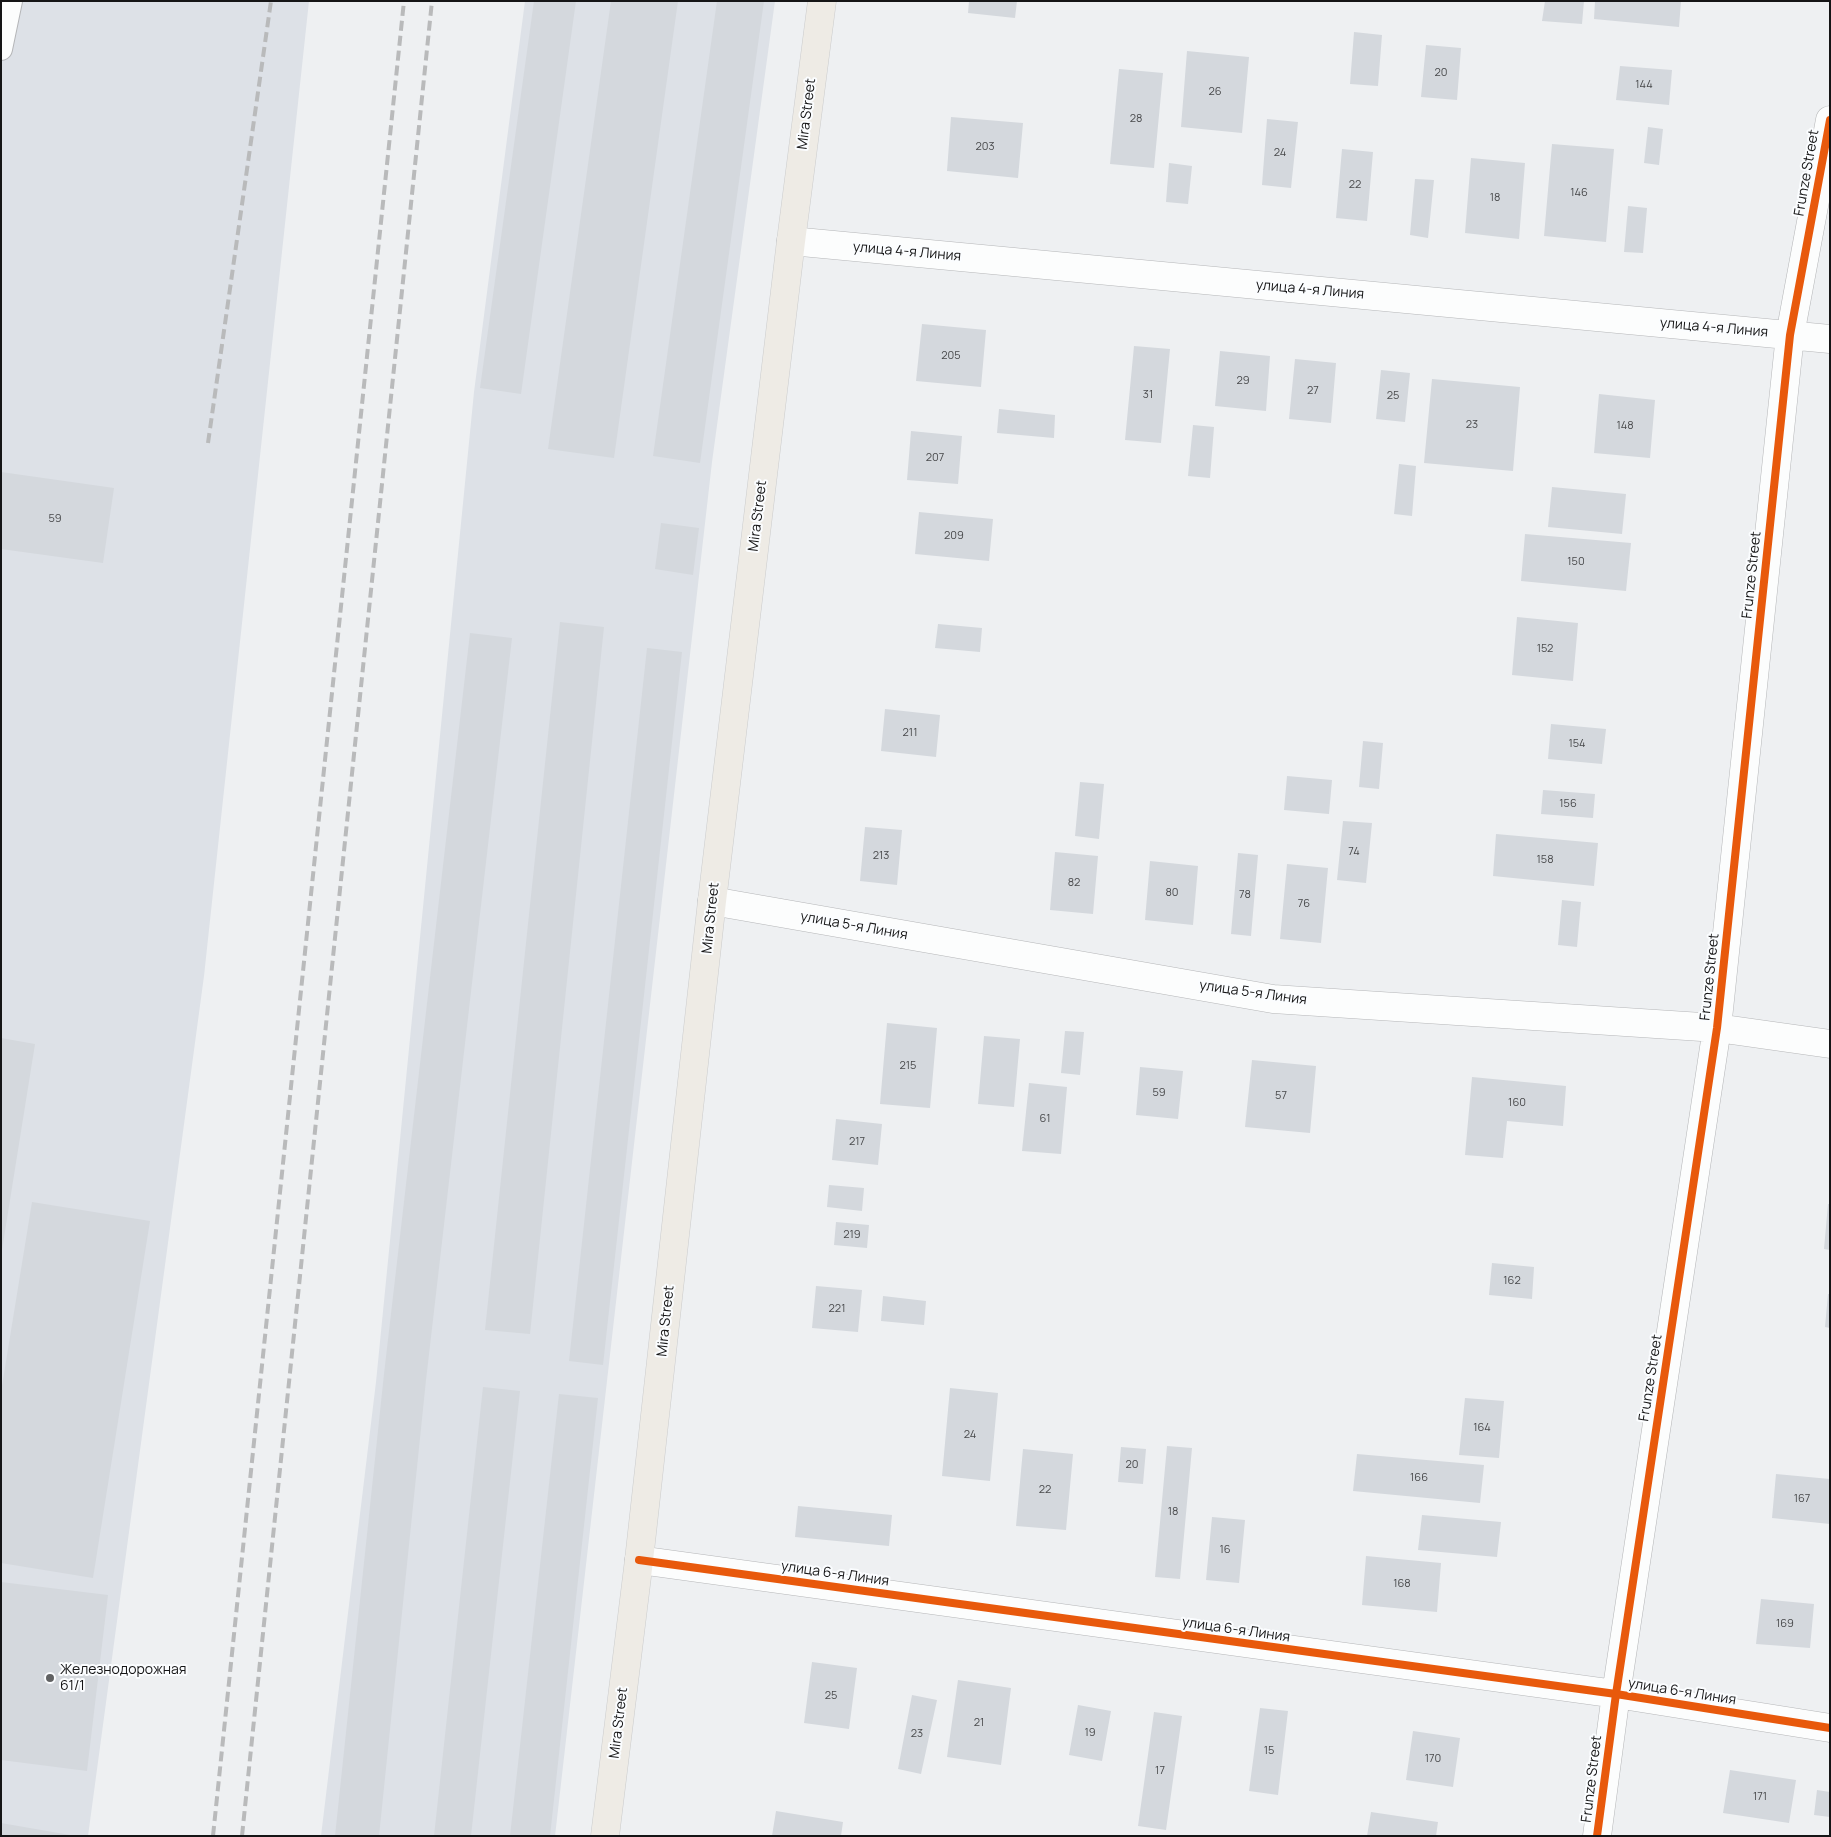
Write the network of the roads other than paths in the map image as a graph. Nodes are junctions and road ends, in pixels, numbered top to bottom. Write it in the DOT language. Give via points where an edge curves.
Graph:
graph roads {
  1 [pos="11,1"];
  2 [pos="822,1"];
  3 [pos="1,49"];
  4 [pos="1830,120"];
  5 [pos="791,241"];
  6 [pos="1790,335"];
  7 [pos="1830,339"];
  8 [pos="712,902"];
  9 [pos="1717,1028"];
  10 [pos="1830,1044"];
  11 [pos="639,1560"];
  12 [pos="1616,1694"];
  13 [pos="1830,1728"];
  14 [pos="605,1836"];
  15 [pos="1598,1836"];
  1 -- 3 [label="lane"];
  2 -- 5 [label="main road, Mira Street"];
  4 -- 6 [label="street, Frunze Street"];
  5 -- 6 [label="street, улица 4-я Линия"];
  5 -- 8 [label="main road, Mira Street"];
  6 -- 7 [label="street, улица 4-я Линия"];
  6 -- 9 [label="street, Frunze Street"];
  8 -- 9 [label="street, улица 5-я Линия" via="1274,999"];
  8 -- 11 [label="main road, Mira Street"];
  9 -- 10 [label="street, улица 5-я Линия"];
  9 -- 12 [label="street, Frunze Street"];
  11 -- 12 [label="street, улица 6-я Линия"];
  11 -- 14 [label="main road, Mira Street"];
  12 -- 13 [label="street, улица 6-я Линия"];
  12 -- 15 [label="street, Frunze Street"];
}
